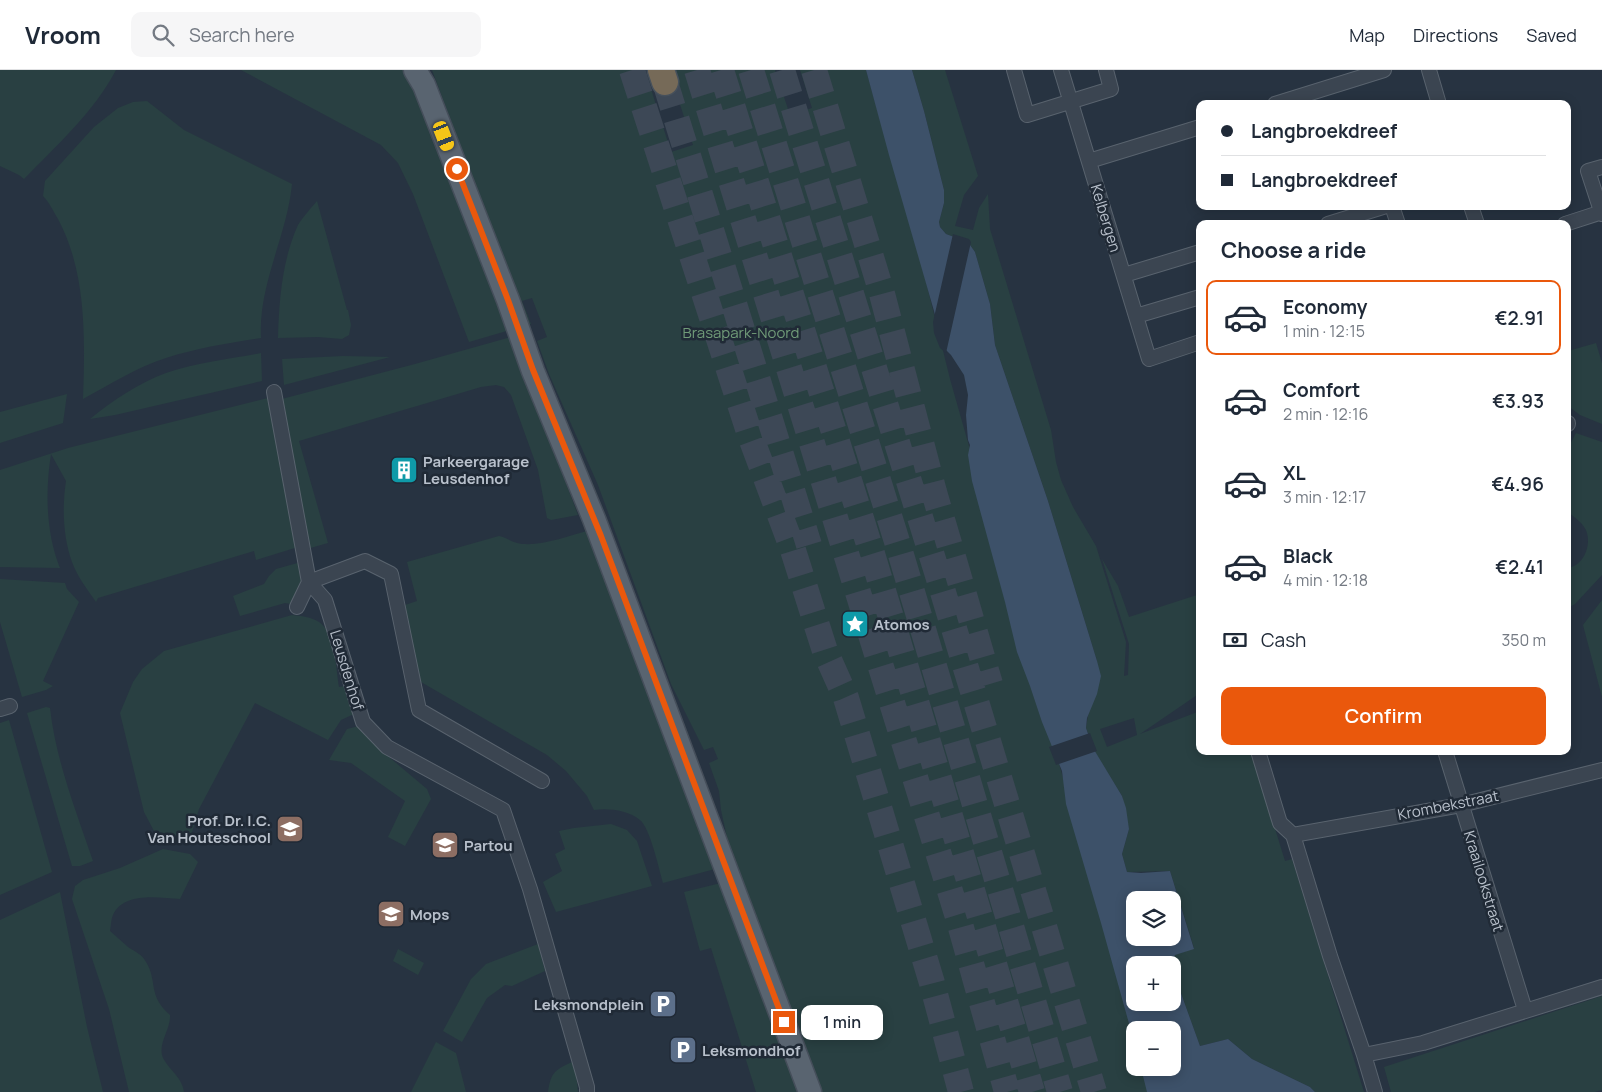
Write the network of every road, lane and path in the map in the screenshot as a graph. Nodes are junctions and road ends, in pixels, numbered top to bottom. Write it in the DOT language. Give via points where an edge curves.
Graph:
graph roads {
  1 [pos="1014,70"];
  2 [pos="1061,70"];
  3 [pos="1106,70"];
  4 [pos="1384,70"];
  5 [pos="1429,70"];
  6 [pos="420,75"];
  7 [pos="1288,100"];
  8 [pos="1438,100"];
  9 [pos="1071,102"];
  10 [pos="1196,128"];
  11 [pos="1089,161"];
  12 [pos="1602,167"];
  13 [pos="1376,210"];
  14 [pos="1602,213"];
  15 [pos="1351,220"];
  16 [pos="1571,222"];
  17 [pos="1196,253"];
  18 [pos="1124,275"];
  19 [pos="1196,298"];
  20 [pos="1136,316"];
  21 [pos="1196,343"];
  22 [pos="274,392"];
  23 [pos="308,582"];
  24 [pos="297,607"];
  25 [pos="1259,755"];
  26 [pos="1446,755"];
  27 [pos="1602,770"];
  28 [pos="542,782"];
  29 [pos="1461,805"];
  30 [pos="1293,835"];
  31 [pos="1602,987"];
  32 [pos="1525,1010"];
  33 [pos="1364,1055"];
  34 [pos="587,1092"];
  35 [pos="810,1092"];
  36 [pos="1375,1092"];
  1 -- 9 [label="street" via="1027,115"];
  2 -- 9 [label="street, Kelbergen"];
  3 -- 9 [label="street" via="1111,89"];
  4 -- 7 [label="street"];
  5 -- 8 [label="street"];
  6 -- 35 [label="main road" via="533,370 598,528"];
  9 -- 11 [label="street, Kelbergen"];
  10 -- 11 [label="street"];
  11 -- 18 [label="street, Kelbergen"];
  12 -- 14 [label="street" via="1588,171"];
  13 -- 15 [label="street"];
  14 -- 16 [label="street"];
  17 -- 18 [label="street"];
  18 -- 20 [label="street, Kelbergen"];
  19 -- 20 [label="street"];
  20 -- 21 [label="street, Kelbergen" via="1149,359"];
  22 -- 23 [label="street"];
  23 -- 24 [label="street"];
  23 -- 28 [label="street" via="364,561 391,574 419,710"];
  23 -- 34 [label="street, Leusdenhof" via="325,600 363,722 386,748 502,810 530,888"];
  25 -- 30 [label="street" via="1280,823"];
  26 -- 29 [label="street, Kraailookstraat"];
  27 -- 29 [label="street, Krombekstraat"];
  29 -- 30 [label="street, Krombekstraat"];
  29 -- 32 [label="street, Kraailookstraat"];
  30 -- 33 [label="street"];
  31 -- 32 [label="street"];
  32 -- 33 [label="street" via="1423,1043"];
  33 -- 36 [label="street"];
}
